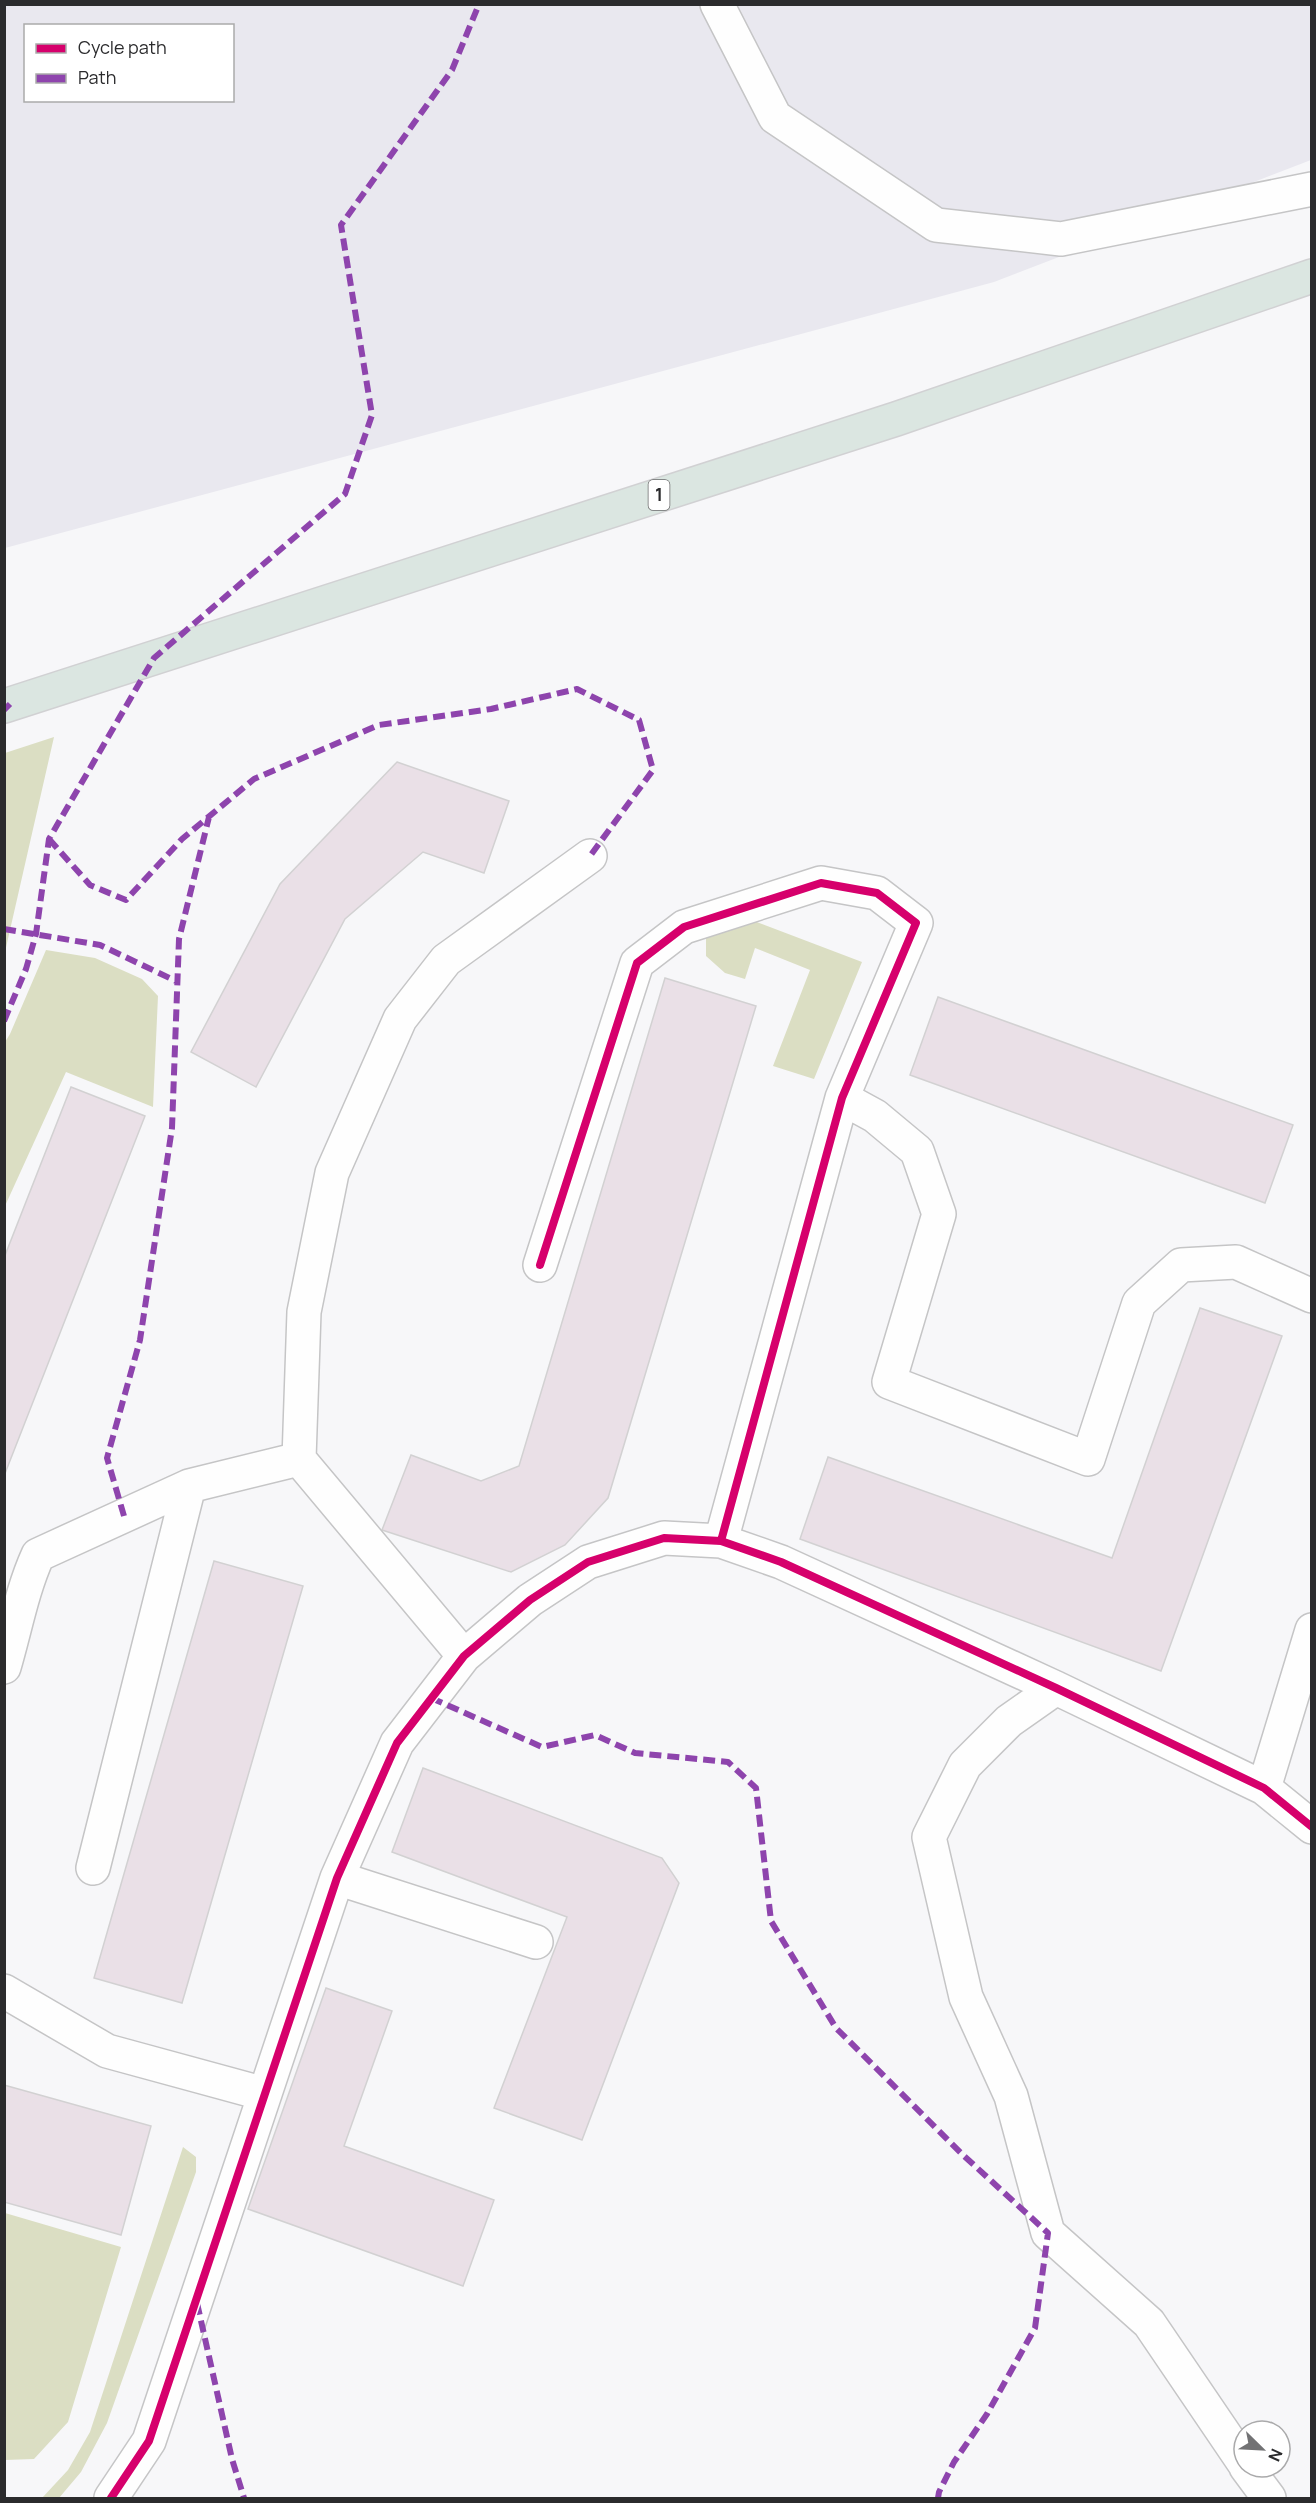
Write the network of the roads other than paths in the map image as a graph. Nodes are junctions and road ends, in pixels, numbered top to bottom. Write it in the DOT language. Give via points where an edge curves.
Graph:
graph roads {
  1 [pos="717,4"];
  2 [pos="1311,189"];
  3 [pos="1311,276"];
  4 [pos="4,706"];
  5 [pos="590,856"];
  6 [pos="842,1098"];
  7 [pos="540,1265"];
  8 [pos="1311,1296"];
  9 [pos="299,1459"];
  10 [pos="189,1486"];
  11 [pos="721,1541"];
  12 [pos="15,1576"];
  13 [pos="1311,1630"];
  14 [pos="464,1656"];
  15 [pos="4,1667"];
  16 [pos="1056,1688"];
  17 [pos="1264,1788"];
  18 [pos="1311,1827"];
  19 [pos="93,1868"];
  20 [pos="337,1878"];
  21 [pos="536,1942"];
  22 [pos="4,1991"];
  23 [pos="265,2094"];
  24 [pos="1232,2446"];
  25 [pos="1255,2479"];
  26 [pos="111,2499"];
  27 [pos="1269,2499"];
  1 -- 2 [label="street" via="775,117 936,225 1060,239"];
  3 -- 4 [label="main road, 1" via="885,423"];
  5 -- 9 [label="street" via="446,960 400,1019 332,1173 304,1312"];
  6 -- 7 [label="street" via="916,923 877,892 821,883 684,927 637,963"];
  6 -- 8 [label="street" via="875,1116 916,1151 939,1214 889,1382 1088,1459 1139,1303 1181,1265 1236,1262"];
  6 -- 11 [label="street"];
  9 -- 10 [label="street"];
  9 -- 14 [label="street"];
  10 -- 12 [label="street" via="38,1555"];
  10 -- 19 [label="street"];
  11 -- 14 [label="street" via="664,1538 588,1562 530,1600"];
  11 -- 16 [label="street" via="781,1562"];
  12 -- 15 [label="street" via="21,1611"];
  13 -- 17 [label="street"];
  14 -- 20 [label="street" via="397,1743"];
  16 -- 17 [label="street"];
  16 -- 24 [label="street" via="1009,1721 965,1765 929,1837 966,1997 1011,2096 1048,2233 1149,2323"];
  17 -- 18 [label="street"];
  20 -- 21 [label="street"];
  20 -- 23 [label="street"];
  22 -- 23 [label="street" via="107,2051"];
  23 -- 26 [label="street" via="149,2441"];
  25 -- 27 [label="street"];
}
